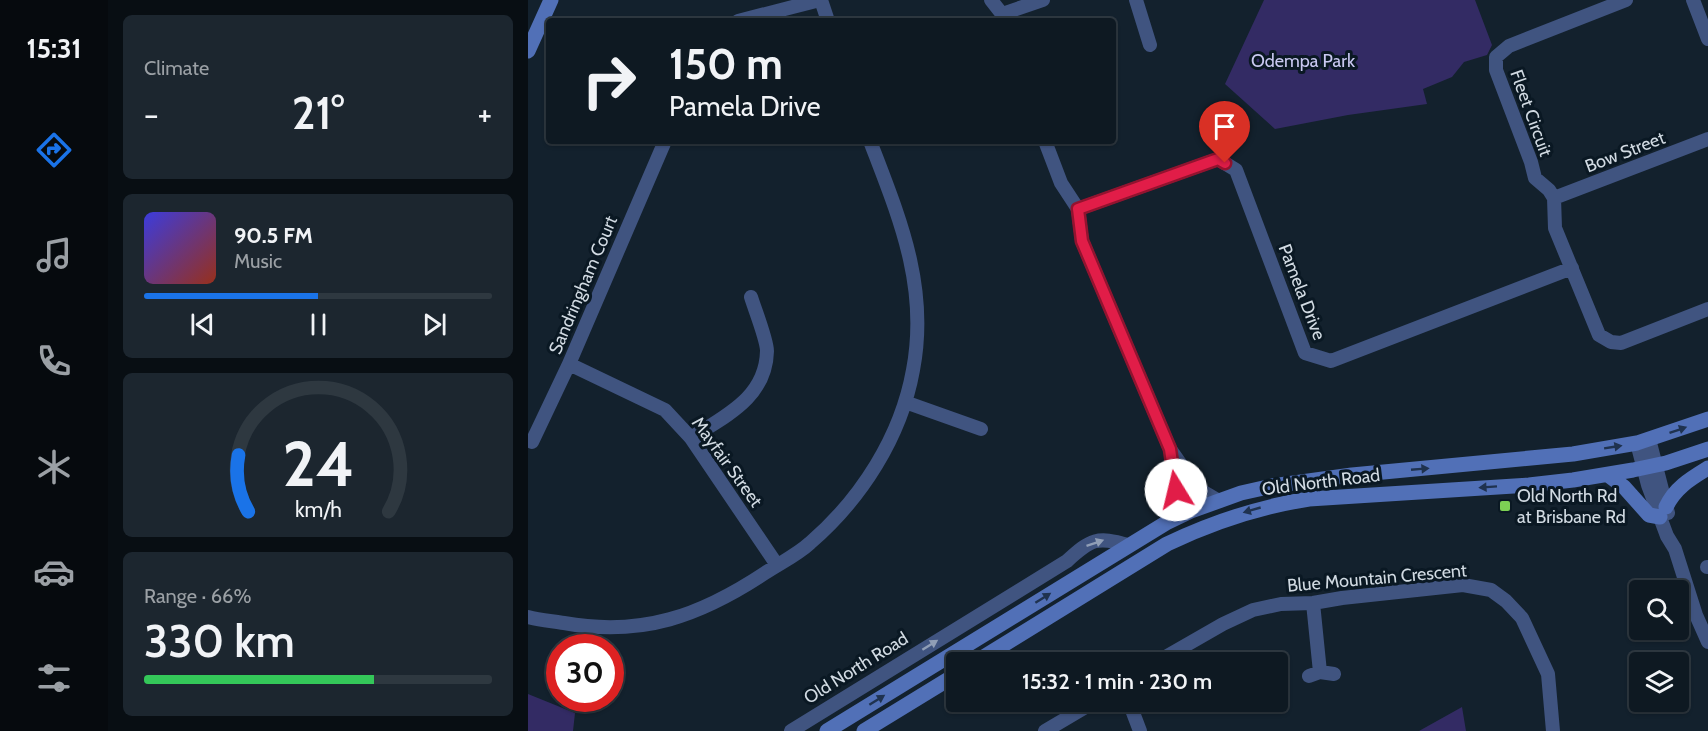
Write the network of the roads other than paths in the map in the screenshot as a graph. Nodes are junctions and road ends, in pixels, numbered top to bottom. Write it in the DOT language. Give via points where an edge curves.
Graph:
graph roads {
  1 [pos="821,0"];
  2 [pos="991,0"];
  3 [pos="1043,0"];
  4 [pos="1136,0"];
  5 [pos="1626,0"];
  6 [pos="1693,0"];
  7 [pos="549,1"];
  8 [pos="750,18"];
  9 [pos="827,18"];
  10 [pos="1003,18"];
  11 [pos="1708,39"];
  12 [pos="1150,45"];
  13 [pos="528,51"];
  14 [pos="1708,139"];
  15 [pos="664,144"];
  16 [pos="871,144"];
  17 [pos="1046,144"];
  18 [pos="1554,198"];
  19 [pos="1078,209"];
  20 [pos="1572,268"];
  21 [pos="751,297"];
  22 [pos="1708,309"];
  23 [pos="569,364"];
  24 [pos="905,402"];
  25 [pos="1708,419"];
  26 [pos="981,429"];
  27 [pos="691,438"];
  28 [pos="1643,441"];
  29 [pos="532,442"];
  30 [pos="1170,449"];
  31 [pos="1708,449"];
  32 [pos="1649,467"];
  33 [pos="1708,468"];
  34 [pos="1608,475"];
  35 [pos="1219,501"];
  36 [pos="1663,512"];
  37 [pos="1166,523"];
  38 [pos="1128,546"];
  39 [pos="777,565"];
  40 [pos="1313,603"];
  41 [pos="528,617"];
  42 [pos="1708,642"];
  43 [pos="992,652"];
  44 [pos="1174,652"];
  45 [pos="1321,674"];
  46 [pos="946,681"];
  47 [pos="1077,712"];
  48 [pos="1133,712"];
  49 [pos="791,731"];
  50 [pos="827,731"];
  51 [pos="864,731"];
  52 [pos="1045,731"];
  53 [pos="1140,731"];
  54 [pos="1553,731"];
  1 -- 8 [label="street"];
  1 -- 9 [label="street"];
  2 -- 10 [label="street"];
  3 -- 10 [label="street"];
  4 -- 12 [label="street"];
  5 -- 18 [label="street, Fleet Circuit" via="1509,45 1496,57 1496,70 1535,178"];
  6 -- 11 [label="street"];
  7 -- 13 [label="main road"];
  14 -- 18 [label="street, Bow Street"];
  15 -- 23 [label="street, Sandringham Court"];
  16 -- 24 [label="street" via="901,221 913,269 917,319 913,369"];
  17 -- 19 [label="street" via="1061,183"];
  18 -- 20 [label="street" via="1555,228"];
  19 -- 20 [label="street, Pamela Drive" via="1218,159 1225,163 1236,170 1305,353 1331,361"];
  19 -- 30 [label="street" via="1082,241"];
  20 -- 22 [label="street" via="1596,331 1611,342 1624,342"];
  21 -- 27 [label="street" via="767,350 761,382 741,406"];
  23 -- 27 [label="street, Mayfair Street" via="665,410"];
  23 -- 29 [label="street, Sandringham Court"];
  24 -- 26 [label="street"];
  24 -- 39 [label="street" via="867,481 840,515 809,544"];
  28 -- 25 [label="main road, Old North Road, one-way"];
  27 -- 39 [label="street, Mayfair Street"];
  28 -- 32 [label="street"];
  35 -- 28 [label="main road, Old North Road, one-way" via="1308,481 1573,454"];
  30 -- 35 [label="street" via="1194,483"];
  30 -- 37 [label="street" via="1176,490"];
  31 -- 32 [label="main road, Old North Road"];
  32 -- 34 [label="main road, Old North Road"];
  32 -- 36 [label="street"];
  33 -- 36 [label="main road" via="1680,487"];
  34 -- 36 [label="main road" via="1649,515"];
  34 -- 43 [label="main road, Old North Road, one-way" via="1529,485 1308,499 1246,512 1167,544"];
  35 -- 37 [label="main road, Old North Road"];
  36 -- 42 [label="street" via="1674,533 1675,549"];
  37 -- 38 [label="main road, Old North Road"];
  49 -- 38 [label="street, Old North Road, one-way" via="1067,561 1082,548 1102,539"];
  50 -- 38 [label="main road, Old North Road, one-way"];
  39 -- 41 [label="street" via="732,595 690,614 648,625 594,628"];
  40 -- 44 [label="street, Blue Mountain Crescent" via="1253,610"];
  40 -- 45 [label="street"];
  40 -- 54 [label="street, Blue Mountain Crescent" via="1463,585 1491,590 1522,618 1548,674"];
  46 -- 51 [label="main road"];
  47 -- 52 [label="street"];
  48 -- 53 [label="street"];
}
